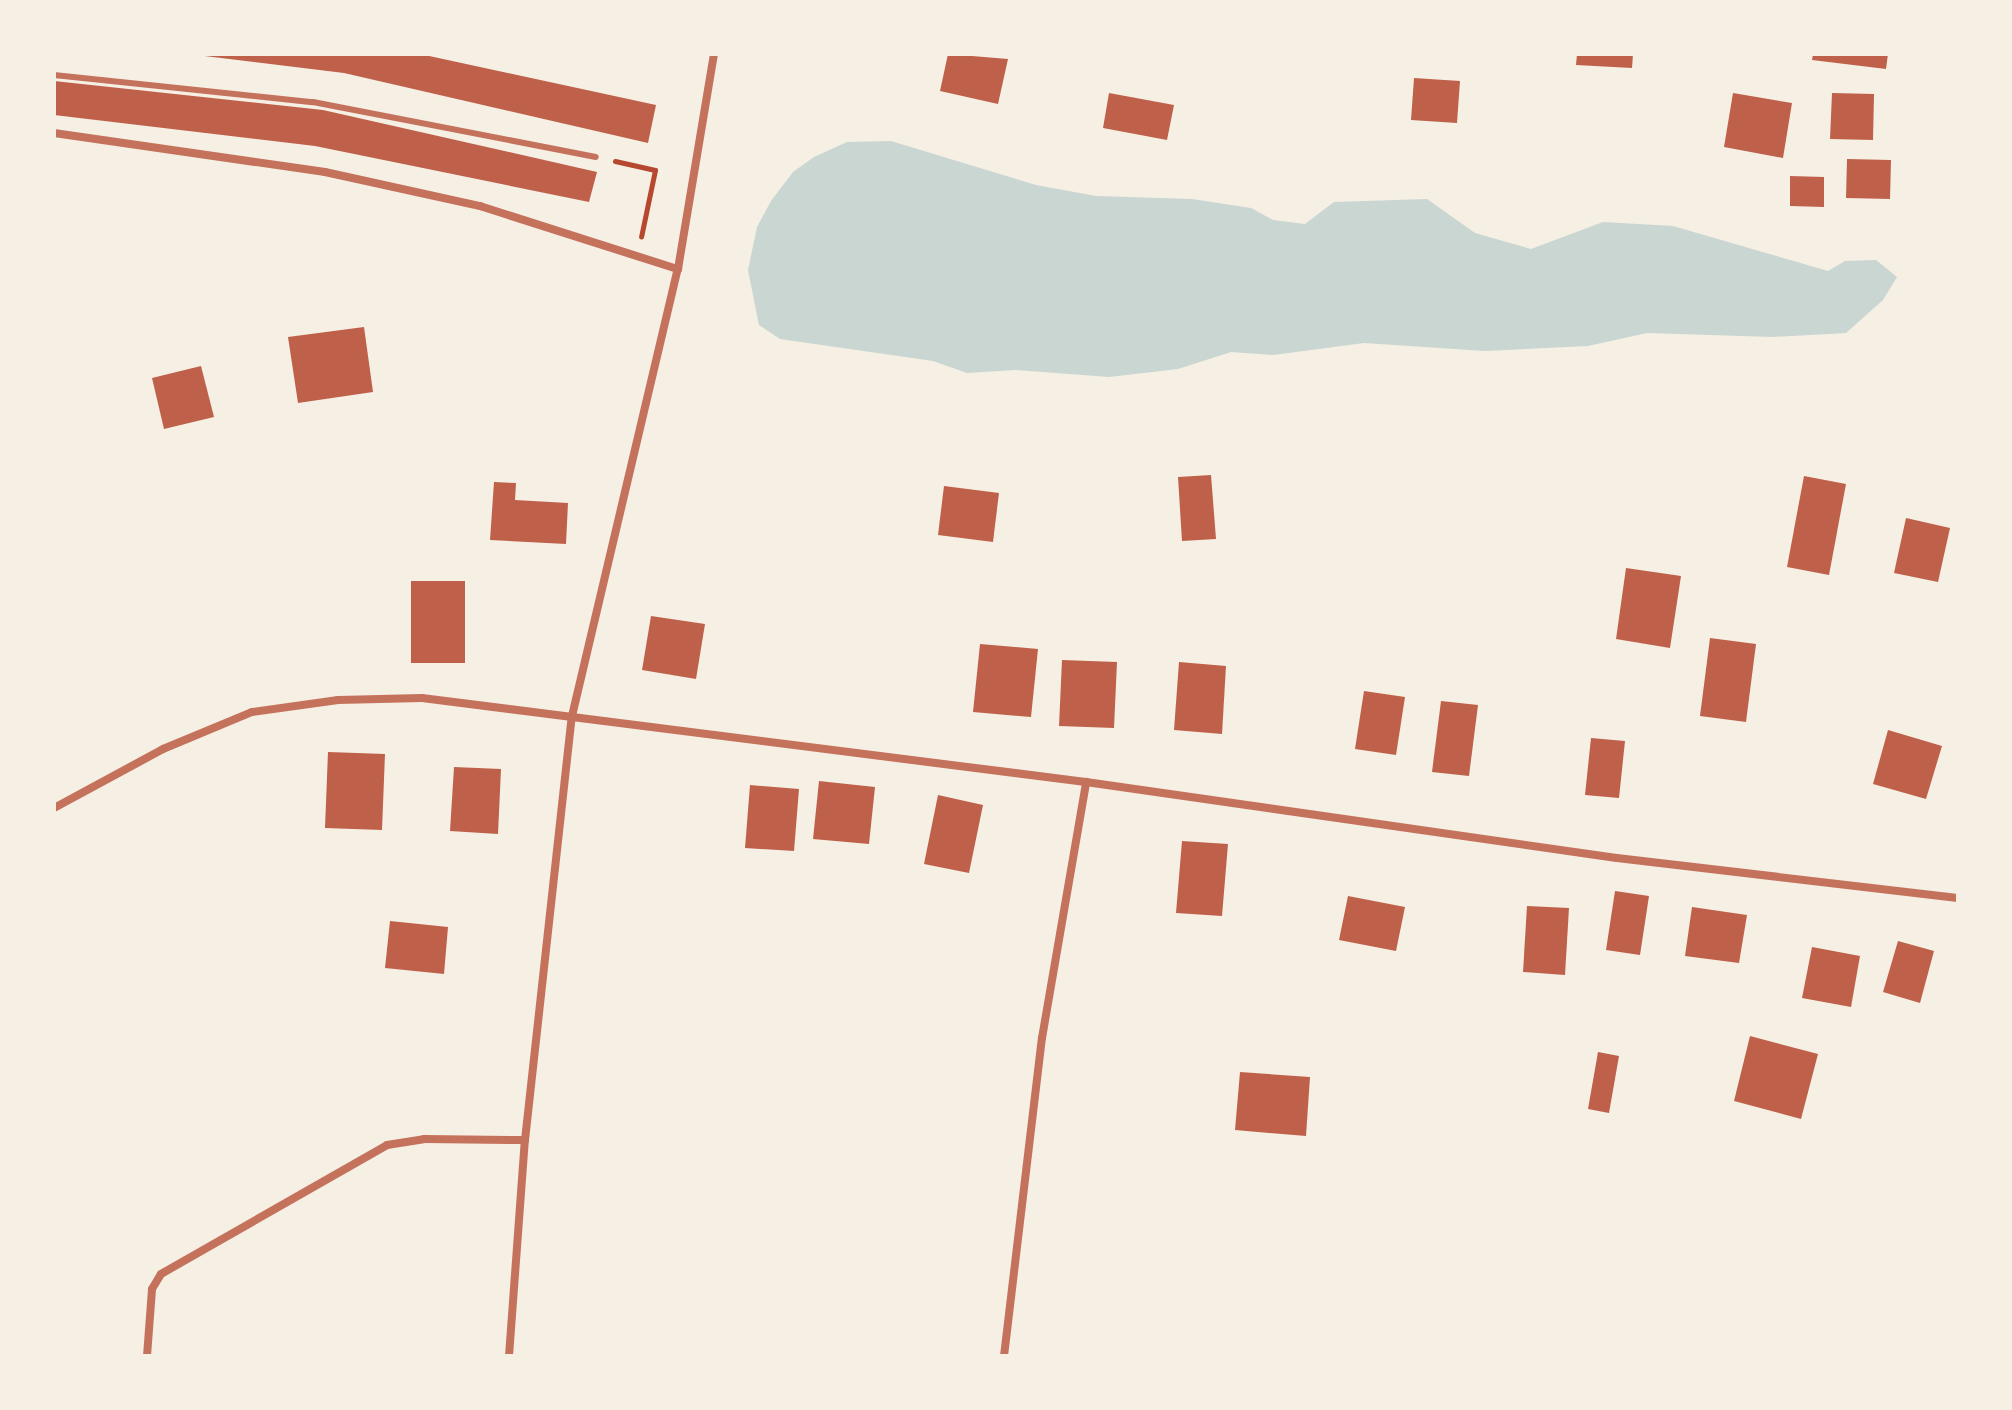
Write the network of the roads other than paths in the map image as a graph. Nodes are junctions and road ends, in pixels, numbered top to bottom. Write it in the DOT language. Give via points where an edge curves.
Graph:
graph roads {
  1 [pos="714,54"];
  2 [pos="54,75"];
  3 [pos="54,133"];
  4 [pos="596,157"];
  5 [pos="678,269"];
  6 [pos="572,716"];
  7 [pos="1086,782"];
  8 [pos="54,808"];
  9 [pos="1958,898"];
  10 [pos="525,1140"];
  11 [pos="147,1356"];
  12 [pos="509,1356"];
  13 [pos="1004,1356"];
  1 -- 5 [label="street"];
  2 -- 4 [label="lane" via="313,102"];
  3 -- 5 [label="street" via="325,172 480,206"];
  5 -- 6 [label="street"];
  6 -- 7 [label="street"];
  6 -- 8 [label="street" via="422,698 338,700 252,712 163,749"];
  6 -- 10 [label="street"];
  7 -- 9 [label="street" via="1617,858"];
  7 -- 13 [label="street" via="1042,1038"];
  10 -- 11 [label="street" via="424,1139 387,1145 161,1274 152,1289"];
  10 -- 12 [label="street"];
}
